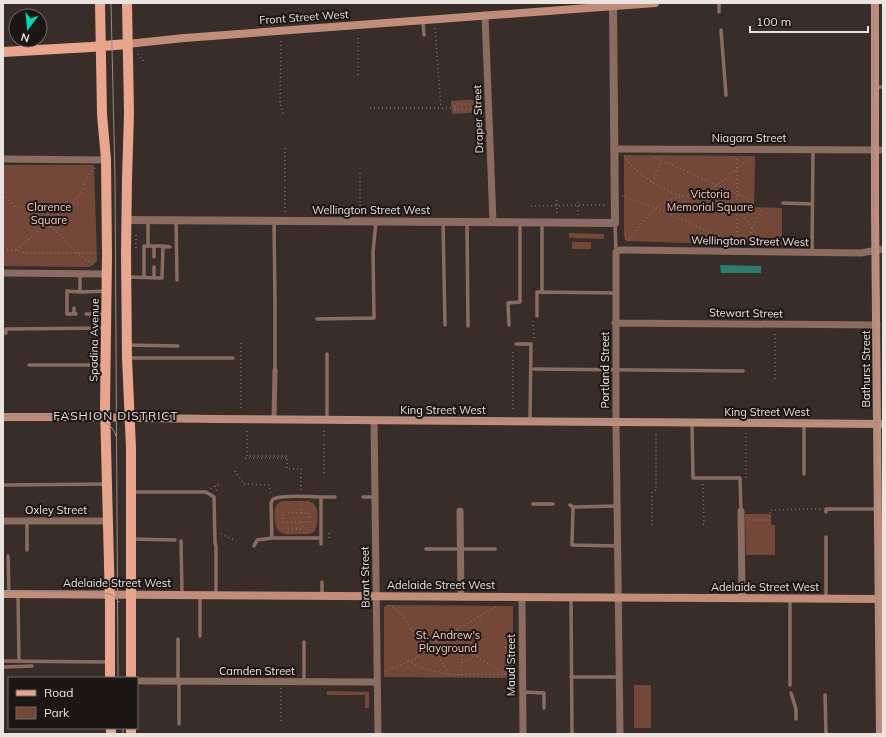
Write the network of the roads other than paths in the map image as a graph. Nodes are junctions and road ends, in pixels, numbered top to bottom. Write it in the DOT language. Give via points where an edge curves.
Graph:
graph roads {
  1 [pos="100,3"];
  2 [pos="127,3"];
  3 [pos="655,3"];
  4 [pos="719,3"];
  5 [pos="876,3"];
  6 [pos="613,6"];
  7 [pos="719,12"];
  8 [pos="485,15"];
  9 [pos="422,20"];
  10 [pos="721,30"];
  11 [pos="424,35"];
  12 [pos="128,44"];
  13 [pos="101,46"];
  14 [pos="3,52"];
  15 [pos="879,87"];
  16 [pos="726,95"];
  17 [pos="614,149"];
  18 [pos="812,150"];
  19 [pos="879,150"];
  20 [pos="3,159"];
  21 [pos="106,160"];
  22 [pos="783,203"];
  23 [pos="812,204"];
  24 [pos="126,220"];
  25 [pos="148,220"];
  26 [pos="176,220"];
  27 [pos="274,221"];
  28 [pos="376,222"];
  29 [pos="443,222"];
  30 [pos="467,222"];
  31 [pos="493,222"];
  32 [pos="520,222"];
  33 [pos="542,222"];
  34 [pos="615,223"];
  35 [pos="148,246"];
  36 [pos="154,246"];
  37 [pos="162,246"];
  38 [pos="170,247"];
  39 [pos="879,249"];
  40 [pos="616,252"];
  41 [pos="812,252"];
  42 [pos="154,257"];
  43 [pos="154,267"];
  44 [pos="3,273"];
  45 [pos="80,273"];
  46 [pos="107,274"];
  47 [pos="126,277"];
  48 [pos="144,277"];
  49 [pos="154,278"];
  50 [pos="177,280"];
  51 [pos="107,291"];
  52 [pos="80,292"];
  53 [pos="542,292"];
  54 [pos="616,293"];
  55 [pos="74,308"];
  56 [pos="89,308"];
  57 [pos="107,314"];
  58 [pos="537,315"];
  59 [pos="317,319"];
  60 [pos="615,323"];
  61 [pos="445,325"];
  62 [pos="509,325"];
  63 [pos="877,325"];
  64 [pos="468,326"];
  65 [pos="107,328"];
  66 [pos="3,333"];
  67 [pos="516,344"];
  68 [pos="127,345"];
  69 [pos="178,346"];
  70 [pos="327,354"];
  71 [pos="127,358"];
  72 [pos="233,358"];
  73 [pos="29,365"];
  74 [pos="106,365"];
  75 [pos="534,369"];
  76 [pos="274,370"];
  77 [pos="616,370"];
  78 [pos="743,371"];
  79 [pos="3,417"];
  80 [pos="106,417"];
  81 [pos="129,418"];
  82 [pos="274,420"];
  83 [pos="327,420"];
  84 [pos="374,420"];
  85 [pos="530,422"];
  86 [pos="616,422"];
  87 [pos="692,422"];
  88 [pos="804,423"];
  89 [pos="880,424"];
  90 [pos="804,474"];
  91 [pos="107,484"];
  92 [pos="3,485"];
  93 [pos="131,492"];
  94 [pos="322,497"];
  95 [pos="336,497"];
  96 [pos="363,497"];
  97 [pos="375,497"];
  98 [pos="533,504"];
  99 [pos="553,504"];
  100 [pos="618,506"];
  101 [pos="878,509"];
  102 [pos="460,511"];
  103 [pos="741,511"];
  104 [pos="826,511"];
  105 [pos="3,521"];
  106 [pos="27,521"];
  107 [pos="108,521"];
  108 [pos="826,537"];
  109 [pos="272,538"];
  110 [pos="321,538"];
  111 [pos="131,539"];
  112 [pos="175,540"];
  113 [pos="181,541"];
  114 [pos="322,544"];
  115 [pos="254,546"];
  116 [pos="618,546"];
  117 [pos="881,547"];
  118 [pos="426,549"];
  119 [pos="461,549"];
  120 [pos="495,549"];
  121 [pos="27,550"];
  122 [pos="8,556"];
  123 [pos="322,582"];
  124 [pos="6,594"];
  125 [pos="18,594"];
  126 [pos="110,594"];
  127 [pos="131,594"];
  128 [pos="182,594"];
  129 [pos="200,594"];
  130 [pos="216,594"];
  131 [pos="322,595"];
  132 [pos="376,596"];
  133 [pos="461,596"];
  134 [pos="522,596"];
  135 [pos="571,597"];
  136 [pos="618,597"];
  137 [pos="742,598"];
  138 [pos="790,599"];
  139 [pos="826,599"];
  140 [pos="879,599"];
  141 [pos="200,636"];
  142 [pos="178,639"];
  143 [pos="304,642"];
  144 [pos="881,642"];
  145 [pos="3,661"];
  146 [pos="19,661"];
  147 [pos="110,662"];
  148 [pos="32,666"];
  149 [pos="3,667"];
  150 [pos="110,677"];
  151 [pos="131,677"];
  152 [pos="571,677"];
  153 [pos="619,677"];
  154 [pos="138,681"];
  155 [pos="178,681"];
  156 [pos="304,682"];
  157 [pos="377,682"];
  158 [pos="790,685"];
  159 [pos="522,692"];
  160 [pos="791,692"];
  161 [pos="825,695"];
  162 [pos="544,708"];
  163 [pos="796,719"];
  164 [pos="179,724"];
  165 [pos="378,734"];
  166 [pos="523,734"];
  167 [pos="572,734"];
  168 [pos="620,734"];
  169 [pos="826,734"];
  170 [pos="880,734"];
  1 -- 13 [label="main road, Spadina Avenue"];
  2 -- 12 [label="main road"];
  3 -- 6 [label="main road, Front Street West"];
  4 -- 7 [label="lane"];
  5 -- 15 [label="main road, Bathurst Street"];
  6 -- 8 [label="main road, Front Street West"];
  6 -- 17 [label="street, Portland Street"];
  8 -- 9 [label="main road, Front Street West"];
  8 -- 31 [label="street, Draper Street"];
  9 -- 11 [label="lane"];
  9 -- 12 [label="main road, Front Street West"];
  10 -- 16 [label="lane"];
  12 -- 13 [label="main road, Front Street West"];
  12 -- 24 [label="main road"];
  13 -- 14 [label="main road, Front Street West"];
  13 -- 21 [label="main road, Spadina Avenue"];
  15 -- 19 [label="main road, Bathurst Street"];
  17 -- 18 [label="street, Niagara Street"];
  17 -- 34 [label="street, Portland Street"];
  18 -- 19 [label="street, Niagara Street"];
  18 -- 23 [label="lane"];
  19 -- 39 [label="main road, Bathurst Street"];
  20 -- 21 [label="street"];
  21 -- 46 [label="main road, Spadina Avenue"];
  22 -- 23 [label="lane"];
  23 -- 41 [label="lane"];
  24 -- 25 [label="street, Wellington Street West"];
  24 -- 47 [label="main road"];
  25 -- 26 [label="street, Wellington Street West"];
  25 -- 35 [label="lane"];
  26 -- 27 [label="street, Wellington Street West"];
  26 -- 50 [label="lane"];
  27 -- 28 [label="street, Wellington Street West"];
  27 -- 76 [label="lane"];
  28 -- 29 [label="street, Wellington Street West"];
  28 -- 59 [label="lane" via="374,318"];
  29 -- 30 [label="street, Wellington Street West"];
  29 -- 61 [label="lane"];
  30 -- 31 [label="street, Wellington Street West"];
  30 -- 64 [label="lane"];
  31 -- 32 [label="street, Wellington Street West"];
  32 -- 33 [label="street, Wellington Street West"];
  32 -- 62 [label="lane" via="520,302 508,303"];
  33 -- 34 [label="street, Wellington Street West"];
  33 -- 53 [label="lane"];
  34 -- 40 [label="lane, Portland Street"];
  35 -- 36 [label="lane"];
  35 -- 48 [label="lane" via="144,246"];
  36 -- 37 [label="lane"];
  36 -- 42 [label="lane"];
  37 -- 38 [label="lane"];
  37 -- 49 [label="lane" via="162,278"];
  39 -- 41 [label="street, Wellington Street West" via="861,253"];
  39 -- 63 [label="main road, Bathurst Street"];
  40 -- 41 [label="street, Wellington Street West"];
  40 -- 54 [label="street, Portland Street"];
  43 -- 49 [label="lane"];
  44 -- 45 [label="street"];
  45 -- 46 [label="street"];
  45 -- 52 [label="lane"];
  46 -- 51 [label="main road, Spadina Avenue"];
  47 -- 48 [label="lane"];
  47 -- 68 [label="main road"];
  48 -- 49 [label="lane"];
  51 -- 52 [label="lane" via="89,294"];
  51 -- 57 [label="main road, Spadina Avenue"];
  52 -- 55 [label="lane" via="67,292 67,314 75,314"];
  53 -- 54 [label="lane"];
  53 -- 58 [label="lane" via="537,292"];
  54 -- 60 [label="street, Portland Street"];
  56 -- 57 [label="lane" via="88,314"];
  57 -- 65 [label="main road, Spadina Avenue"];
  60 -- 63 [label="street, Stewart Street"];
  60 -- 77 [label="street, Portland Street"];
  63 -- 89 [label="main road, Bathurst Street"];
  65 -- 66 [label="lane" via="6,329 6,333"];
  65 -- 74 [label="main road, Spadina Avenue"];
  67 -- 85 [label="lane" via="531,344"];
  68 -- 69 [label="lane"];
  68 -- 71 [label="main road"];
  70 -- 83 [label="lane"];
  71 -- 72 [label="lane"];
  71 -- 81 [label="main road"];
  73 -- 74 [label="lane"];
  74 -- 80 [label="main road, Spadina Avenue"];
  75 -- 77 [label="lane"];
  76 -- 82 [label="street"];
  77 -- 78 [label="lane"];
  77 -- 86 [label="street, Portland Street"];
  79 -- 80 [label="main road, King Street West"];
  80 -- 81 [label="main road, King Street West"];
  80 -- 91 [label="main road, Spadina Avenue"];
  81 -- 82 [label="main road, King Street West"];
  81 -- 93 [label="main road"];
  82 -- 83 [label="main road, King Street West"];
  83 -- 84 [label="main road, King Street West"];
  84 -- 85 [label="main road, King Street West"];
  84 -- 97 [label="street, Brant Street"];
  85 -- 86 [label="main road, King Street West"];
  86 -- 87 [label="main road, King Street West"];
  86 -- 100 [label="street, Portland Street"];
  87 -- 88 [label="main road, King Street West"];
  87 -- 103 [label="lane" via="691,480 740,478"];
  88 -- 89 [label="main road, King Street West"];
  88 -- 90 [label="lane"];
  89 -- 101 [label="main road, Bathurst Street"];
  91 -- 92 [label="lane"];
  91 -- 107 [label="main road, Spadina Avenue"];
  93 -- 111 [label="main road"];
  93 -- 130 [label="lane" via="206,492 214,497"];
  94 -- 95 [label="lane"];
  94 -- 109 [label="lane" via="273,499"];
  94 -- 110 [label="lane"];
  96 -- 97 [label="lane"];
  97 -- 132 [label="street, Brant Street"];
  98 -- 99 [label="lane"];
  100 -- 116 [label="street, Portland Street"];
  100 -- 116 [label="lane" via="571,506 572,545"];
  101 -- 104 [label="lane"];
  101 -- 117 [label="main road, Bathurst Street"];
  102 -- 119 [label="street"];
  103 -- 137 [label="street"];
  105 -- 106 [label="street, Oxley Street"];
  106 -- 107 [label="street, Oxley Street"];
  106 -- 121 [label="lane"];
  107 -- 126 [label="main road, Spadina Avenue"];
  108 -- 139 [label="lane"];
  109 -- 110 [label="lane"];
  109 -- 115 [label="lane" via="257,540"];
  110 -- 114 [label="lane"];
  111 -- 112 [label="lane"];
  111 -- 127 [label="main road"];
  113 -- 128 [label="lane"];
  116 -- 136 [label="street, Portland Street"];
  117 -- 140 [label="main road, Bathurst Street"];
  118 -- 119 [label="lane"];
  119 -- 120 [label="lane"];
  119 -- 133 [label="street"];
  122 -- 124 [label="lane"];
  123 -- 131 [label="lane"];
  124 -- 125 [label="main road, Adelaide Street West"];
  125 -- 126 [label="main road, Adelaide Street West"];
  125 -- 146 [label="lane"];
  126 -- 127 [label="main road, Adelaide Street West"];
  126 -- 147 [label="main road, Spadina Avenue"];
  127 -- 128 [label="main road, Adelaide Street West"];
  127 -- 151 [label="main road"];
  128 -- 129 [label="main road, Adelaide Street West"];
  129 -- 130 [label="main road, Adelaide Street West"];
  129 -- 141 [label="lane"];
  130 -- 131 [label="main road, Adelaide Street West"];
  131 -- 132 [label="main road, Adelaide Street West"];
  132 -- 133 [label="main road, Adelaide Street West"];
  132 -- 157 [label="street, Brant Street"];
  133 -- 134 [label="main road, Adelaide Street West"];
  134 -- 135 [label="main road, Adelaide Street West"];
  134 -- 159 [label="street, Maud Street"];
  135 -- 136 [label="main road, Adelaide Street West"];
  135 -- 152 [label="lane"];
  136 -- 137 [label="main road, Adelaide Street West"];
  136 -- 153 [label="street, Portland Street"];
  137 -- 138 [label="main road, Adelaide Street West"];
  138 -- 139 [label="main road, Adelaide Street West"];
  138 -- 158 [label="lane"];
  139 -- 140 [label="main road, Adelaide Street West"];
  140 -- 144 [label="main road, Bathurst Street"];
  142 -- 155 [label="lane"];
  143 -- 156 [label="lane"];
  144 -- 170 [label="main road, Bathurst Street"];
  145 -- 146 [label="lane"];
  146 -- 147 [label="lane"];
  147 -- 150 [label="main road, Spadina Avenue"];
  148 -- 149 [label="lane"];
  152 -- 153 [label="lane"];
  152 -- 167 [label="lane"];
  153 -- 168 [label="street, Portland Street"];
  154 -- 155 [label="street, Camden Street"];
  155 -- 156 [label="street, Camden Street"];
  155 -- 164 [label="lane"];
  156 -- 157 [label="street, Camden Street"];
  157 -- 165 [label="street, Brant Street"];
  159 -- 162 [label="lane" via="544,693"];
  159 -- 166 [label="street, Maud Street"];
  160 -- 163 [label="lane"];
  161 -- 169 [label="lane"];
}
